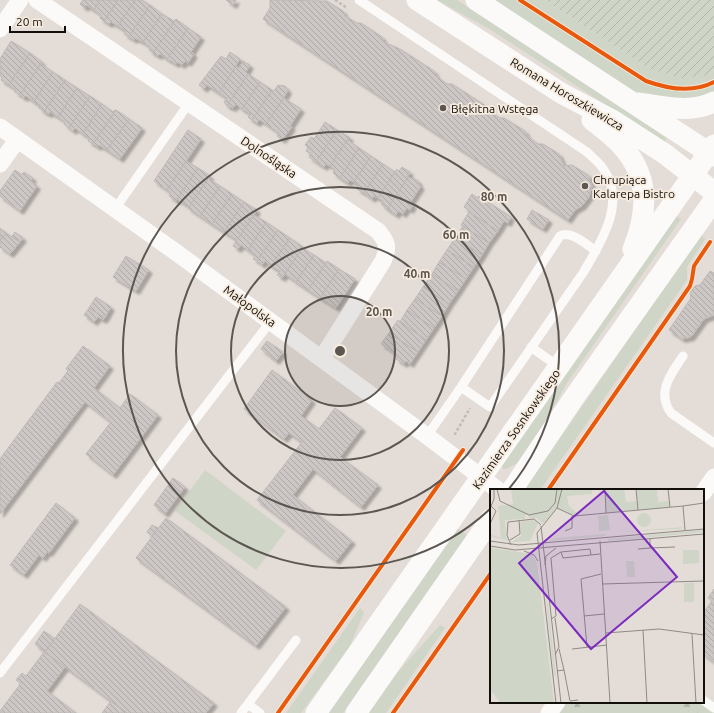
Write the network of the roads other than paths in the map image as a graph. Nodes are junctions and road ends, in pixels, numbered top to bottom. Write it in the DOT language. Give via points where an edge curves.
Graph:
graph roads {
  1 [pos="20,0"];
  2 [pos="37,0"];
  3 [pos="359,0"];
  4 [pos="417,0"];
  5 [pos="476,0"];
  6 [pos="0,29"];
  7 [pos="561,93"];
  8 [pos="632,102"];
  9 [pos="714,102"];
  10 [pos="189,103"];
  11 [pos="0,127"];
  12 [pos="17,140"];
  13 [pos="712,151"];
  14 [pos="0,164"];
  15 [pos="692,176"];
  16 [pos="714,192"];
  17 [pos="714,200"];
  18 [pos="115,209"];
  19 [pos="596,251"];
  20 [pos="606,299"];
  21 [pos="271,321"];
  22 [pos="531,347"];
  23 [pos="684,356"];
  24 [pos="322,358"];
  25 [pos="559,367"];
  26 [pos="461,387"];
  27 [pos="427,436"];
  28 [pos="714,443"];
  29 [pos="714,477"];
  30 [pos="490,484"];
  31 [pos="513,489"];
  32 [pos="704,492"];
  33 [pos="490,520"];
  34 [pos="296,640"];
  35 [pos="0,673"];
  36 [pos="704,701"];
  37 [pos="556,703"];
  38 [pos="248,704"];
  39 [pos="714,708"];
  40 [pos="241,713"];
  41 [pos="260,713"];
  42 [pos="316,713"];
  43 [pos="356,713"];
  44 [pos="549,713"];
  1 -- 6 [label="street"];
  2 -- 10 [label="street, Dolnośląska"];
  3 -- 19 [label="lane" via="581,148 599,164 609,180 613,199 609,223"];
  4 -- 7 [label="street, Romana Horoszkiewicza"];
  5 -- 8 [label="street"];
  7 -- 15 [label="street, Romana Horoszkiewicza" via="665,154"];
  7 -- 20 [label="street" via="621,145 630,156 636,165 644,196 640,231"];
  8 -- 9 [label="street" via="682,109 696,108"];
  8 -- 13 [label="street"];
  10 -- 18 [label="lane"];
  10 -- 24 [label="street, Dolnośląska" via="378,231 385,239 387,251 383,261"];
  11 -- 12 [label="street, Małopolska"];
  12 -- 14 [label="street"];
  12 -- 18 [label="street, Małopolska"];
  13 -- 15 [label="street, Kazimierza Sosnkowskiego"];
  15 -- 16 [label="street, Romana Horoszkiewicza"];
  15 -- 20 [label="street, Kazimierza Sosnkowskiego"];
  17 -- 31 [label="street"];
  18 -- 21 [label="street, Małopolska"];
  19 -- 22 [label="lane"];
  19 -- 26 [label="lane" via="569,235 560,236"];
  20 -- 25 [label="street, Kazimierza Sosnkowskiego"];
  21 -- 24 [label="street, Małopolska"];
  21 -- 35 [label="lane"];
  22 -- 25 [label="lane"];
  22 -- 26 [label="lane" via="490,407"];
  23 -- 28 [label="lane" via="669,378 665,389 667,407 671,413"];
  24 -- 27 [label="street, Małopolska"];
  25 -- 30 [label="street, Kazimierza Sosnkowskiego"];
  26 -- 27 [label="lane"];
  27 -- 30 [label="street, Małopolska"];
  29 -- 32 [label="street"];
  30 -- 42 [label="street, Kazimierza Sosnkowskiego"];
  33 -- 43 [label="street"];
  34 -- 38 [label="lane"];
  36 -- 39 [label="lane"];
  37 -- 44 [label="street"];
  38 -- 40 [label="lane"];
  38 -- 41 [label="lane"];
}
